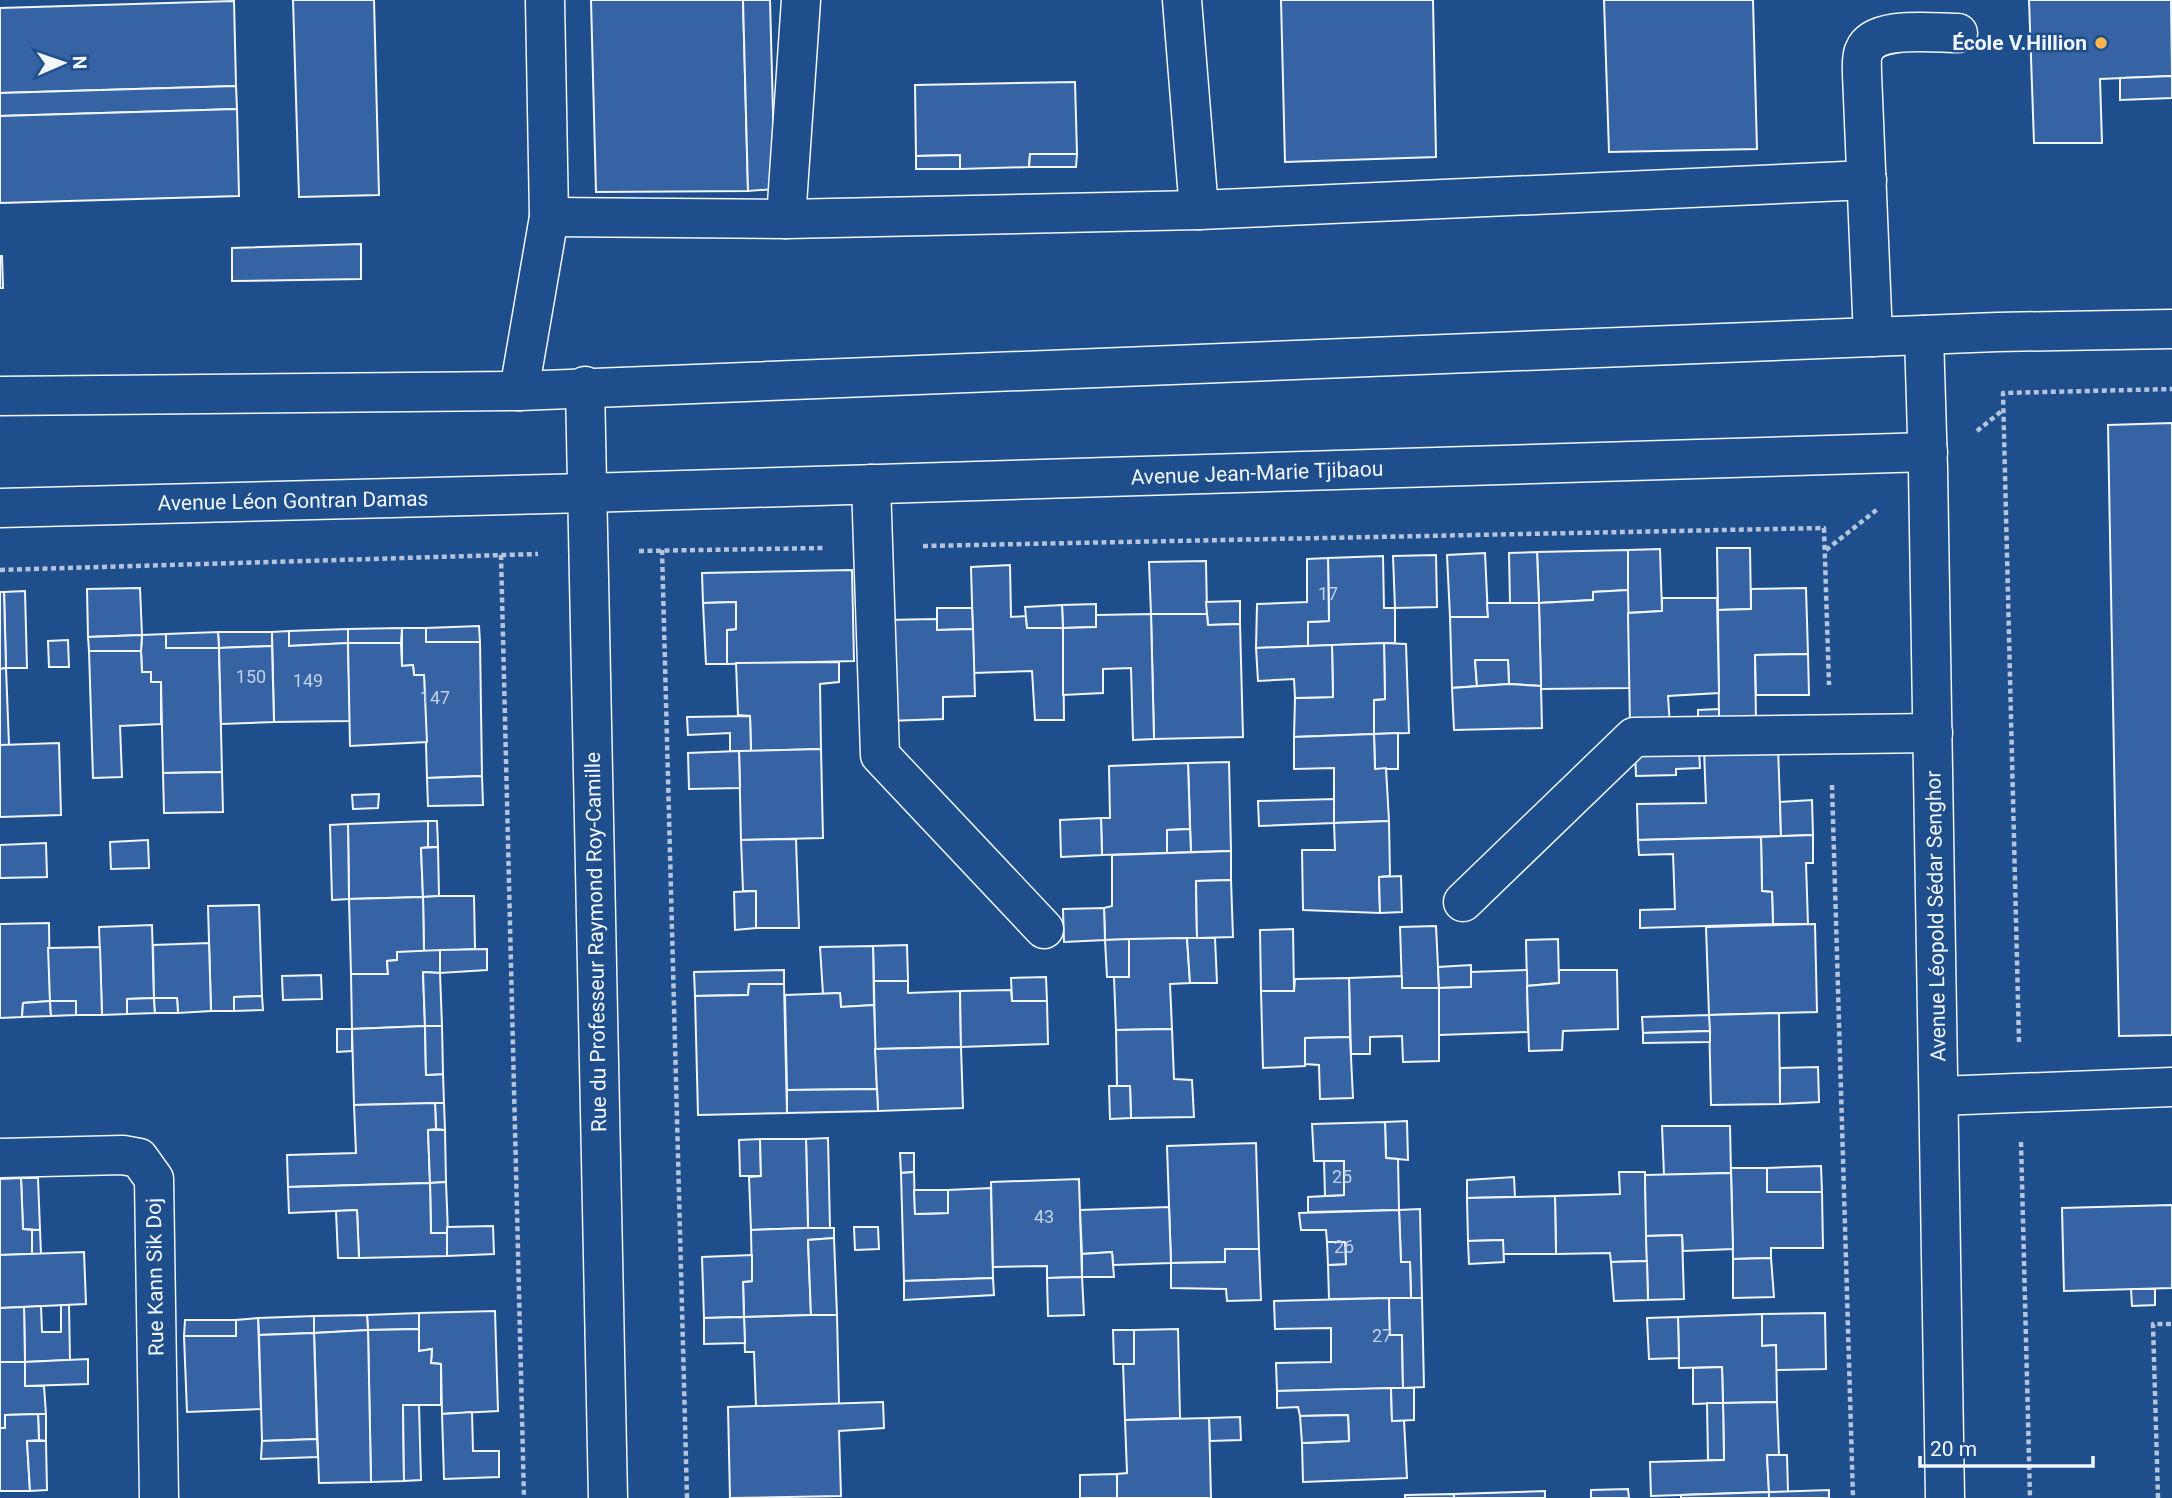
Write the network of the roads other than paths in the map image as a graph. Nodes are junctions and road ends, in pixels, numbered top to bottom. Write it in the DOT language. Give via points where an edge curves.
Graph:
graph roads {
  1 [pos="545,0"];
  2 [pos="802,0"];
  3 [pos="1182,0"];
  4 [pos="1958,33"];
  5 [pos="1867,180"];
  6 [pos="1199,210"];
  7 [pos="549,217"];
  8 [pos="786,219"];
  9 [pos="2172,329"];
  10 [pos="1924,335"];
  11 [pos="1873,337"];
  12 [pos="586,386"];
  13 [pos="519,391"];
  14 [pos="0,397"];
  15 [pos="1928,452"];
  16 [pos="871,484"];
  17 [pos="586,494"];
  18 [pos="0,508"];
  19 [pos="1933,733"];
  20 [pos="1463,902"];
  21 [pos="1044,929"];
  22 [pos="2172,1087"];
  23 [pos="1939,1096"];
  24 [pos="0,1158"];
  25 [pos="159,1498"];
  26 [pos="608,1498"];
  27 [pos="1945,1498"];
  1 -- 7 [label="street"];
  2 -- 8 [label="street"];
  3 -- 6 [label="street"];
  4 -- 5 [label="street" via="1890,33 1872,39 1863,52"];
  5 -- 6 [label="street"];
  5 -- 11 [label="street"];
  6 -- 8 [label="street"];
  7 -- 8 [label="street"];
  7 -- 13 [label="street"];
  9 -- 10 [label="street"];
  10 -- 11 [label="street"];
  10 -- 15 [label="street, Avenue Léopold Sédar Senghor"];
  11 -- 12 [label="street"];
  12 -- 13 [label="street"];
  12 -- 17 [label="street, Rue du Professeur Raymond Roy-Camille"];
  13 -- 14 [label="street"];
  15 -- 16 [label="street, Avenue Jean-Marie Tjibaou"];
  15 -- 19 [label="street, Avenue Léopold Sédar Senghor"];
  16 -- 17 [label="street, Avenue Jean-Marie Tjibaou"];
  16 -- 21 [label="street" via="880,755"];
  17 -- 18 [label="street, Avenue Léon Gontran Damas"];
  17 -- 26 [label="street, Rue du Professeur Raymond Roy-Camille"];
  19 -- 20 [label="street" via="1634,737"];
  19 -- 23 [label="street, Avenue Léopold Sédar Senghor"];
  22 -- 23 [label="street"];
  23 -- 27 [label="street, Avenue Léopold Sédar Senghor"];
  24 -- 25 [label="street, Rue Kann Sik Doj" via="123,1155 139,1158 154,1179"];
}
